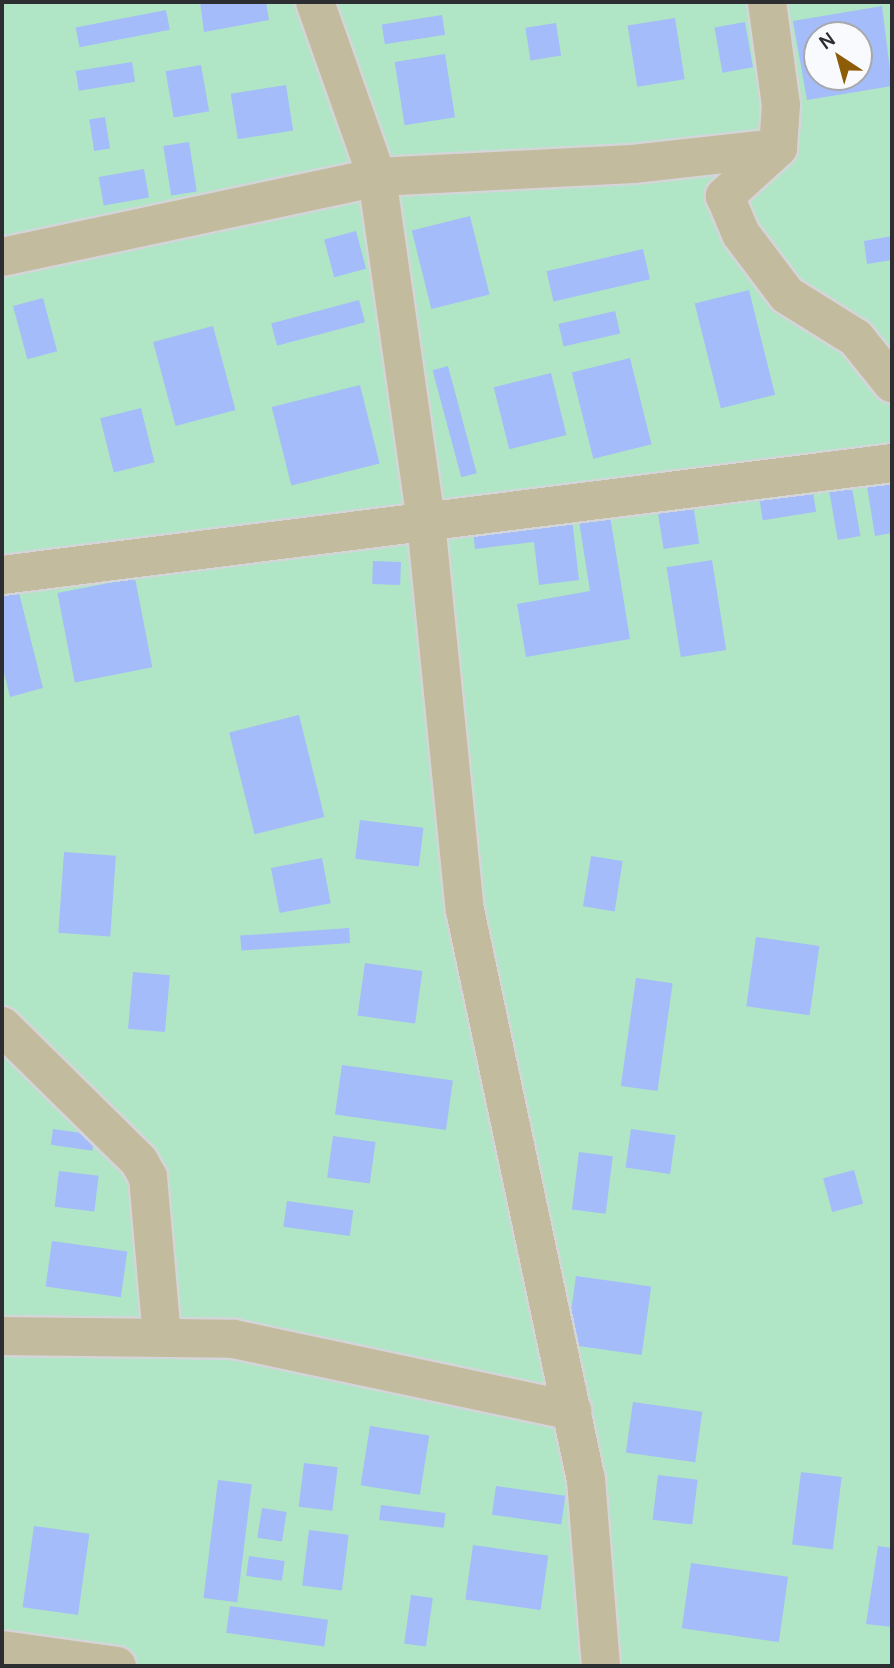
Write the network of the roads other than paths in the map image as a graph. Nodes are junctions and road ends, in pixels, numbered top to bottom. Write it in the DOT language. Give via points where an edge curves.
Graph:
graph roads {
  1 [pos="315,2"];
  2 [pos="767,2"];
  3 [pos="778,148"];
  4 [pos="377,177"];
  5 [pos="2,257"];
  6 [pos="892,383"];
  7 [pos="892,463"];
  8 [pos="426,522"];
  9 [pos="2,575"];
  10 [pos="2,1026"];
  11 [pos="2,1336"];
  12 [pos="162,1336"];
  13 [pos="572,1411"];
  14 [pos="2,1650"];
  15 [pos="117,1666"];
  16 [pos="601,1666"];
  1 -- 4 [label="street"];
  2 -- 3 [label="street" via="781,105"];
  3 -- 4 [label="street" via="633,164"];
  3 -- 6 [label="street" via="725,196 741,234 787,295 856,338"];
  4 -- 5 [label="street"];
  4 -- 8 [label="street"];
  7 -- 8 [label="street"];
  8 -- 9 [label="street"];
  8 -- 13 [label="street" via="465,910"];
  10 -- 12 [label="street" via="139,1161 148,1177"];
  11 -- 12 [label="street"];
  12 -- 13 [label="street" via="234,1339"];
  13 -- 16 [label="street" via="586,1480"];
  14 -- 15 [label="street"];
}
